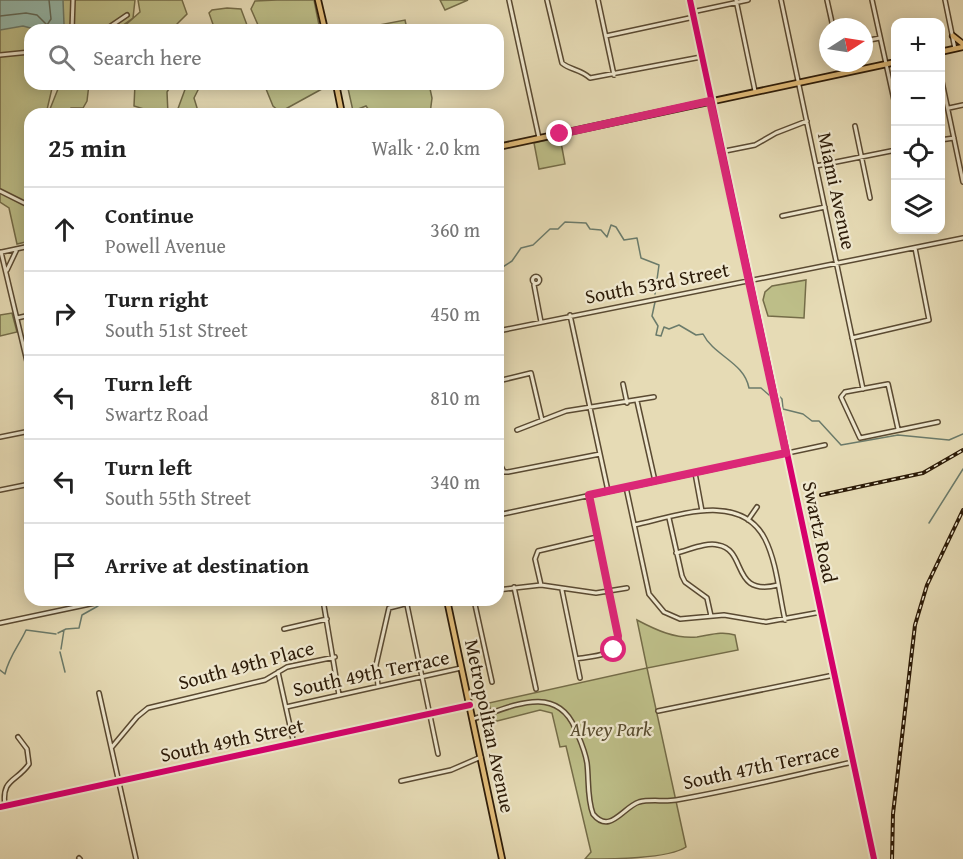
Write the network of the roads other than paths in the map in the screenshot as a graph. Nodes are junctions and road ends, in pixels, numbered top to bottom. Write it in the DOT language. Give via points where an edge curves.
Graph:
graph roads {
  1 [pos="73,0"];
  2 [pos="318,0"];
  3 [pos="509,0"];
  4 [pos="547,0"];
  5 [pos="598,0"];
  6 [pos="690,0"];
  7 [pos="748,0"];
  8 [pos="781,0"];
  9 [pos="827,0"];
  10 [pos="872,0"];
  11 [pos="945,0"];
  12 [pos="736,1"];
  13 [pos="692,12"];
  14 [pos="127,15"];
  15 [pos="693,17"];
  16 [pos="831,18"];
  17 [pos="72,24"];
  18 [pos="114,24"];
  19 [pos="324,24"];
  20 [pos="606,36"];
  21 [pos="953,36"];
  22 [pos="880,38"];
  23 [pos="873,40"];
  24 [pos="963,46"];
  25 [pos="955,49"];
  26 [pos="945,51"];
  27 [pos="24,53"];
  28 [pos="0,55"];
  29 [pos="701,57"];
  30 [pos="891,63"];
  31 [pos="886,64"];
  32 [pos="873,66"];
  33 [pos="843,72"];
  34 [pos="614,75"];
  35 [pos="799,81"];
  36 [pos="891,86"];
  37 [pos="337,90"];
  38 [pos="755,91"];
  39 [pos="945,92"];
  40 [pos="710,101"];
  41 [pos="963,105"];
  42 [pos="341,108"];
  43 [pos="949,108"];
  44 [pos="807,121"];
  45 [pos="855,126"];
  46 [pos="539,138"];
  47 [pos="954,138"];
  48 [pos="945,139"];
  49 [pos="504,146"];
  50 [pos="891,151"];
  51 [pos="720,152"];
  52 [pos="862,157"];
  53 [pos="961,162"];
  54 [pos="816,166"];
  55 [pos="963,182"];
  56 [pos="0,192"];
  57 [pos="870,198"];
  58 [pos="24,204"];
  59 [pos="825,207"];
  60 [pos="782,216"];
  61 [pos="963,238"];
  62 [pos="24,247"];
  63 [pos="17,248"];
  64 [pos="915,248"];
  65 [pos="1,252"];
  66 [pos="837,264"];
  67 [pos="6,272"];
  68 [pos="748,280"];
  69 [pos="534,285"];
  70 [pos="570,315"];
  71 [pos="24,316"];
  72 [pos="17,318"];
  73 [pos="541,322"];
  74 [pos="504,330"];
  75 [pos="852,338"];
  76 [pos="24,345"];
  77 [pos="504,380"];
  78 [pos="622,384"];
  79 [pos="863,389"];
  80 [pos="654,397"];
  81 [pos="637,401"];
  82 [pos="627,403"];
  83 [pos="590,406"];
  84 [pos="542,420"];
  85 [pos="938,422"];
  86 [pos="898,429"];
  87 [pos="517,430"];
  88 [pos="24,432"];
  89 [pos="0,437"];
  90 [pos="825,445"];
  91 [pos="786,453"];
  92 [pos="600,454"];
  93 [pos="504,472"];
  94 [pos="695,473"];
  95 [pos="655,481"];
  96 [pos="24,485"];
  97 [pos="626,487"];
  98 [pos="0,490"];
  99 [pos="608,491"];
  100 [pos="589,495"];
  101 [pos="757,507"];
  102 [pos="702,511"];
  103 [pos="504,514"];
  104 [pos="669,518"];
  105 [pos="748,520"];
  106 [pos="634,525"];
  107 [pos="597,537"];
  108 [pos="676,553"];
  109 [pos="541,585"];
  110 [pos="777,585"];
  111 [pos="514,587"];
  112 [pos="627,588"];
  113 [pos="504,589"];
  114 [pos="562,590"];
  115 [pos="609,592"];
  116 [pos="81,606"];
  117 [pos="324,606"];
  118 [pos="394,606"];
  119 [pos="408,606"];
  120 [pos="448,606"];
  121 [pos="475,606"];
  122 [pos="820,612"];
  123 [pos="711,616"];
  124 [pos="327,619"];
  125 [pos="785,620"];
  126 [pos="0,623"];
  127 [pos="284,629"];
  128 [pos="335,657"];
  129 [pos="576,659"];
  130 [pos="461,668"];
  131 [pos="278,672"];
  132 [pos="834,675"];
  133 [pos="423,676"];
  134 [pos="580,678"];
  135 [pos="492,682"];
  136 [pos="378,686"];
  137 [pos="536,689"];
  138 [pos="99,693"];
  139 [pos="339,695"];
  140 [pos="470,705"];
  141 [pos="286,706"];
  142 [pos="658,711"];
  143 [pos="431,714"];
  144 [pos="473,719"];
  145 [pos="18,737"];
  146 [pos="294,744"];
  147 [pos="112,747"];
  148 [pos="438,754"];
  149 [pos="481,757"];
  150 [pos="853,762"];
  151 [pos="119,781"];
  152 [pos="401,781"];
  153 [pos="2,806"];
  154 [pos="136,859"];
  155 [pos="502,859"];
  156 [pos="874,859"];
  1 -- 17 [label="street"];
  2 -- 19 [label="main road"];
  3 -- 46 [label="street"];
  4 -- 34 [label="street" via="560,58 566,66 581,69 590,78"];
  5 -- 20 [label="street"];
  6 -- 13 [label="street, Swartz Road"];
  7 -- 12 [label="street"];
  8 -- 35 [label="street, Miami Avenue"];
  9 -- 16 [label="street"];
  10 -- 22 [label="street"];
  11 -- 21 [label="street"];
  12 -- 13 [label="street"];
  12 -- 38 [label="street"];
  13 -- 15 [label="street, Swartz Road"];
  14 -- 18 [label="street"];
  15 -- 20 [label="street"];
  15 -- 29 [label="street, Swartz Road"];
  20 -- 34 [label="street"];
  21 -- 24 [label="main road"];
  21 -- 25 [label="street"];
  22 -- 23 [label="street"];
  22 -- 31 [label="street"];
  24 -- 25 [label="main road"];
  25 -- 26 [label="main road"];
  27 -- 28 [label="street"];
  29 -- 34 [label="street"];
  29 -- 40 [label="street, Swartz Road"];
  30 -- 31 [label="main road"];
  31 -- 32 [label="main road"];
  31 -- 36 [label="street"];
  33 -- 35 [label="main road"];
  35 -- 38 [label="main road"];
  35 -- 44 [label="street, Miami Avenue"];
  37 -- 42 [label="main road"];
  38 -- 40 [label="main road"];
  39 -- 43 [label="street"];
  40 -- 46 [label="main road"];
  40 -- 51 [label="street, Swartz Road"];
  41 -- 43 [label="street"];
  43 -- 47 [label="street"];
  44 -- 51 [label="street" via="755,145"];
  44 -- 54 [label="street, Miami Avenue"];
  45 -- 52 [label="street"];
  46 -- 49 [label="main road"];
  47 -- 48 [label="street"];
  47 -- 53 [label="street"];
  50 -- 52 [label="street"];
  51 -- 68 [label="street, Swartz Road"];
  52 -- 54 [label="street"];
  52 -- 57 [label="street"];
  53 -- 55 [label="street"];
  54 -- 59 [label="street, Miami Avenue"];
  56 -- 58 [label="street"];
  59 -- 60 [label="street"];
  59 -- 66 [label="street, Miami Avenue"];
  61 -- 64 [label="street, South 53rd Street"];
  62 -- 63 [label="street"];
  63 -- 65 [label="street"];
  63 -- 67 [label="street"];
  64 -- 66 [label="street, South 53rd Street"];
  64 -- 75 [label="street" via="929,320"];
  65 -- 67 [label="street"];
  66 -- 68 [label="street, South 53rd Street"];
  66 -- 75 [label="street, Miami Avenue"];
  67 -- 72 [label="street"];
  68 -- 70 [label="street, South 53rd Street"];
  68 -- 91 [label="street, Swartz Road"];
  69 -- 73 [label="street"];
  70 -- 73 [label="street, South 53rd Street"];
  70 -- 83 [label="street"];
  71 -- 72 [label="street"];
  72 -- 76 [label="street"];
  73 -- 74 [label="street, South 53rd Street"];
  75 -- 79 [label="street, Miami Avenue"];
  77 -- 84 [label="street" via="531,373"];
  78 -- 82 [label="street"];
  79 -- 86 [label="street" via="888,384"];
  79 -- 86 [label="street" via="845,392 841,397 860,438"];
  80 -- 81 [label="street"];
  81 -- 82 [label="street"];
  81 -- 95 [label="street"];
  82 -- 83 [label="street"];
  83 -- 84 [label="street"];
  83 -- 92 [label="street"];
  84 -- 87 [label="street"];
  85 -- 86 [label="street"];
  88 -- 89 [label="street"];
  90 -- 91 [label="street"];
  91 -- 94 [label="street"];
  91 -- 122 [label="street, Swartz Road"];
  92 -- 93 [label="street"];
  92 -- 99 [label="street"];
  94 -- 95 [label="street"];
  94 -- 102 [label="street"];
  95 -- 97 [label="street"];
  96 -- 98 [label="street"];
  97 -- 99 [label="street"];
  97 -- 106 [label="street"];
  99 -- 100 [label="street"];
  100 -- 103 [label="street"];
  100 -- 107 [label="street"];
  101 -- 105 [label="street"];
  102 -- 104 [label="street"];
  102 -- 105 [label="street" via="730,512"];
  104 -- 106 [label="street"];
  104 -- 108 [label="street"];
  105 -- 110 [label="street" via="765,538"];
  106 -- 123 [label="street" via="649,594 664,612 689,620"];
  107 -- 109 [label="street" via="538,552 535,559"];
  107 -- 115 [label="street"];
  108 -- 110 [label="street" via="718,545 730,551 748,582 761,588"];
  108 -- 123 [label="street" via="685,582 707,598"];
  109 -- 111 [label="street"];
  109 -- 114 [label="street"];
  110 -- 125 [label="street"];
  111 -- 113 [label="street"];
  111 -- 137 [label="street"];
  112 -- 115 [label="street"];
  114 -- 115 [label="street"];
  114 -- 129 [label="street"];
  115 -- 129 [label="street" via="618,645 609,652"];
  116 -- 126 [label="street"];
  117 -- 124 [label="street"];
  118 -- 136 [label="street" via="389,608 376,665"];
  119 -- 133 [label="street"];
  120 -- 130 [label="main road, Metropolitan Avenue"];
  121 -- 135 [label="street"];
  122 -- 125 [label="street"];
  122 -- 132 [label="street, Swartz Road"];
  123 -- 125 [label="street" via="756,622"];
  124 -- 127 [label="street"];
  124 -- 128 [label="street"];
  128 -- 131 [label="street, South 49th Place"];
  128 -- 139 [label="street"];
  129 -- 134 [label="street"];
  130 -- 133 [label="street, South 49th Terrace"];
  130 -- 140 [label="main road, Metropolitan Avenue"];
  131 -- 141 [label="street"];
  131 -- 147 [label="street, South 49th Place" via="265,680 148,708"];
  132 -- 142 [label="street"];
  132 -- 150 [label="street, Swartz Road"];
  133 -- 136 [label="street, South 49th Terrace"];
  133 -- 143 [label="street"];
  136 -- 139 [label="street, South 49th Terrace"];
  138 -- 147 [label="street"];
  139 -- 141 [label="street, South 49th Terrace"];
  140 -- 143 [label="street, South 49th Street"];
  140 -- 144 [label="main road, Metropolitan Avenue"];
  141 -- 146 [label="street"];
  143 -- 146 [label="street, South 49th Street"];
  143 -- 148 [label="street"];
  144 -- 149 [label="main road, Metropolitan Avenue"];
  144 -- 150 [label="street, South 47th Terrace" via="532,702 554,702 568,713 586,760 591,809 600,821 615,820 638,802 675,800"];
  145 -- 153 [label="street" via="27,749 29,764 7,785"];
  146 -- 151 [label="street, South 49th Street"];
  147 -- 151 [label="street"];
  149 -- 152 [label="street" via="451,770"];
  149 -- 155 [label="main road, Metropolitan Avenue"];
  150 -- 156 [label="street, Swartz Road"];
  151 -- 153 [label="street, South 49th Street"];
  151 -- 154 [label="street"];
}
